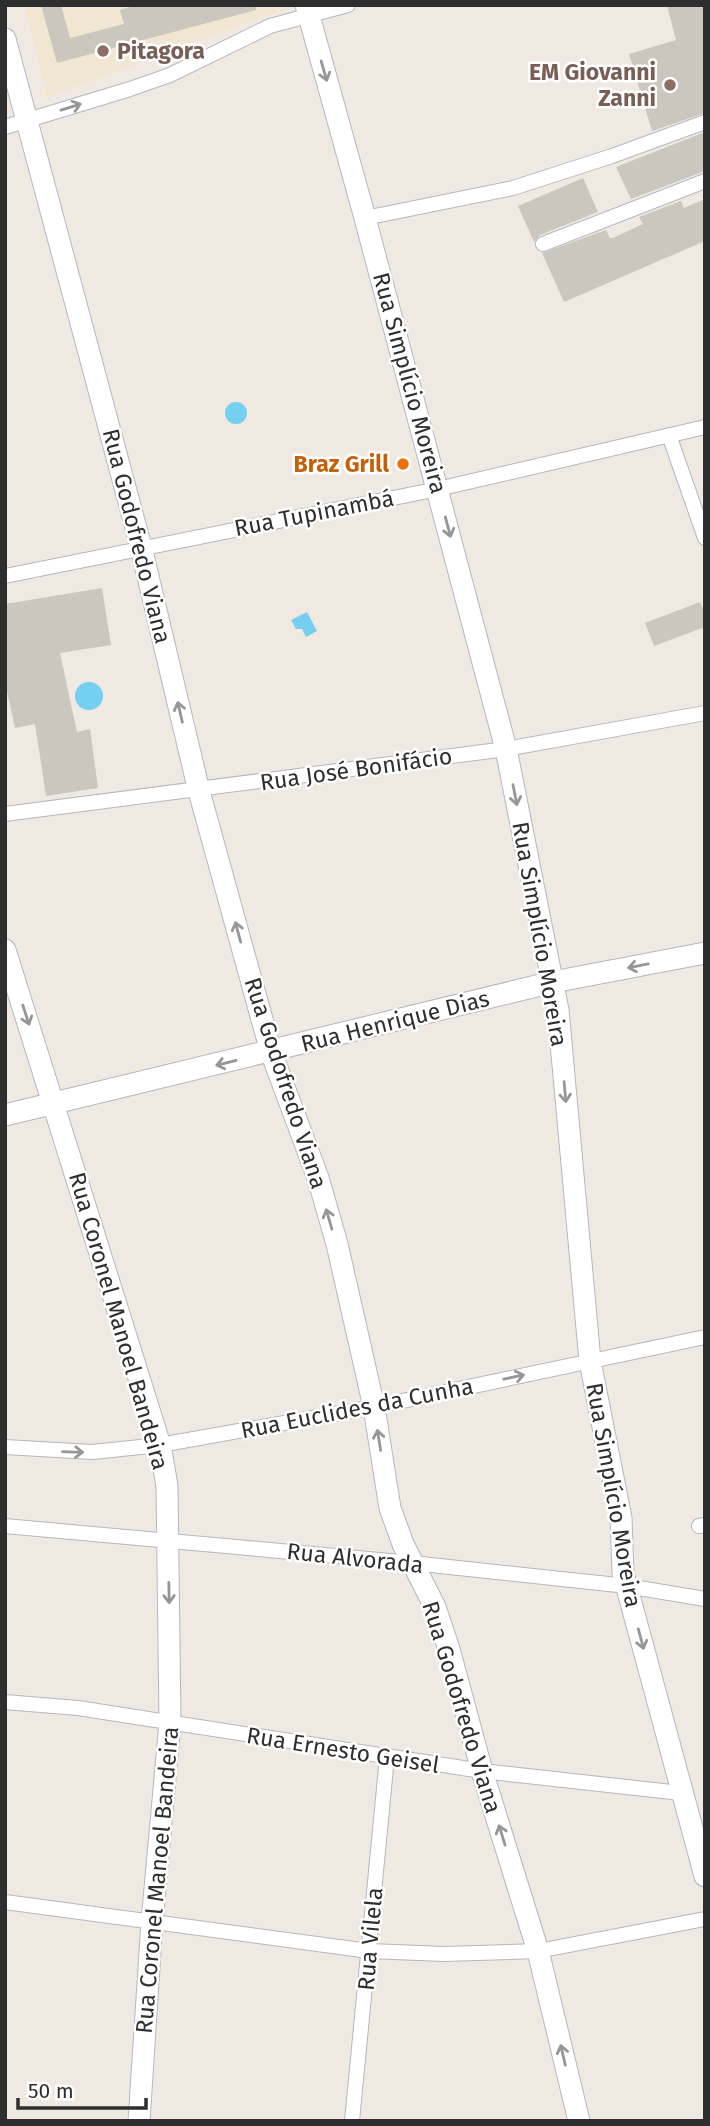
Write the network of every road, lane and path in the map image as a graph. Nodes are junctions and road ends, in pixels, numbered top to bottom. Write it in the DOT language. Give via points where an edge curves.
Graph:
graph roads {
  1 [pos="348,5"];
  2 [pos="307,11"];
  3 [pos="5,39"];
  4 [pos="26,121"];
  5 [pos="705,122"];
  6 [pos="5,127"];
  7 [pos="705,181"];
  8 [pos="365,218"];
  9 [pos="543,244"];
  10 [pos="705,427"];
  11 [pos="669,435"];
  12 [pos="438,489"];
  13 [pos="705,538"];
  14 [pos="141,547"];
  15 [pos="5,576"];
  16 [pos="705,713"];
  17 [pos="506,749"];
  18 [pos="199,790"];
  19 [pos="5,814"];
  20 [pos="5,950"];
  21 [pos="705,953"];
  22 [pos="553,982"];
  23 [pos="271,1052"];
  24 [pos="55,1104"];
  25 [pos="5,1115"];
  26 [pos="705,1337"];
  27 [pos="590,1360"];
  28 [pos="374,1407"];
  29 [pos="160,1446"];
  30 [pos="5,1447"];
  31 [pos="5,1526"];
  32 [pos="168,1532"];
  33 [pos="412,1563"];
  34 [pos="625,1579"];
  35 [pos="705,1599"];
  36 [pos="5,1702"];
  37 [pos="170,1723"];
  38 [pos="387,1757"];
  39 [pos="482,1771"];
  40 [pos="681,1793"];
  41 [pos="705,1876"];
  42 [pos="5,1902"];
  43 [pos="705,1919"];
  44 [pos="152,1922"];
  45 [pos="369,1951"];
  46 [pos="538,1951"];
  47 [pos="139,2121"];
  48 [pos="352,2121"];
  49 [pos="579,2121"];
  1 -- 2 [label="street"];
  4 -- 2 [label="street, one-way" via="170,75"];
  2 -- 8 [label="street, Rua Simplício Moreira, one-way"];
  3 -- 4 [label="street, Rua Godofredo Viana"];
  4 -- 6 [label="street"];
  4 -- 14 [label="street, Rua Godofredo Viana"];
  5 -- 8 [label="street" via="513,188"];
  7 -- 9 [label="street"];
  8 -- 12 [label="street, Rua Simplício Moreira"];
  10 -- 11 [label="street, Rua Tupinambá"];
  11 -- 12 [label="street, Rua Tupinambá"];
  11 -- 13 [label="street"];
  12 -- 14 [label="street, Rua Tupinambá"];
  12 -- 17 [label="street, Rua Simplício Moreira, one-way"];
  14 -- 15 [label="street, Rua Tupinambá"];
  18 -- 14 [label="street, Rua Godofredo Viana, one-way"];
  16 -- 17 [label="street, Rua José Bonifácio"];
  17 -- 18 [label="street, Rua José Bonifácio"];
  17 -- 22 [label="street, Rua Simplício Moreira, one-way"];
  18 -- 19 [label="street, Rua José Bonifácio"];
  23 -- 18 [label="street, Rua Godofredo Viana, one-way"];
  20 -- 24 [label="street, Rua Coronel Manoel Bandeira, one-way"];
  21 -- 22 [label="street, Rua Henrique Dias, one-way"];
  22 -- 23 [label="street, Rua Henrique Dias"];
  22 -- 27 [label="street, Rua Simplício Moreira, one-way"];
  23 -- 24 [label="street, Rua Henrique Dias, one-way"];
  28 -- 23 [label="street, Rua Godofredo Viana, one-way" via="318,1178"];
  24 -- 25 [label="street, Rua Henrique Dias"];
  24 -- 29 [label="street, Rua Coronel Manoel Bandeira"];
  26 -- 27 [label="street, Rua Euclides da Cunha"];
  28 -- 27 [label="street, Rua Euclides da Cunha, one-way"];
  27 -- 34 [label="street, Rua Simplício Moreira" via="621,1518"];
  28 -- 29 [label="street, Rua Euclides da Cunha"];
  33 -- 28 [label="street, Rua Godofredo Viana, one-way" via="390,1508"];
  30 -- 29 [label="street, Rua Euclides da Cunha, one-way" via="92,1452"];
  29 -- 32 [label="street, Rua Coronel Manoel Bandeira"];
  31 -- 32 [label="street, Rua Alvorada"];
  32 -- 33 [label="street, Rua Alvorada"];
  32 -- 37 [label="street, Rua Coronel Manoel Bandeira, one-way"];
  33 -- 34 [label="street, Rua Alvorada"];
  33 -- 39 [label="street, Rua Godofredo Viana" via="438,1618"];
  34 -- 35 [label="street, Rua Alvorada"];
  34 -- 40 [label="street, Rua Simplício Moreira, one-way"];
  36 -- 37 [label="street, Rua Ernesto Geisel"];
  37 -- 38 [label="street, Rua Ernesto Geisel"];
  37 -- 44 [label="street, Rua Coronel Manoel Bandeira"];
  38 -- 39 [label="street, Rua Ernesto Geisel"];
  38 -- 45 [label="street, Rua Vilela"];
  39 -- 40 [label="street, Rua Ernesto Geisel"];
  46 -- 39 [label="street, Rua Godofredo Viana, one-way"];
  40 -- 41 [label="street, Rua Simplício Moreira"];
  42 -- 44 [label="street"];
  43 -- 46 [label="street"];
  44 -- 45 [label="street"];
  44 -- 47 [label="street, Rua Coronel Manoel Bandeira"];
  45 -- 46 [label="street"];
  45 -- 48 [label="street, Rua Vilela"];
  49 -- 46 [label="street, Rua Godofredo Viana, one-way"];
}
